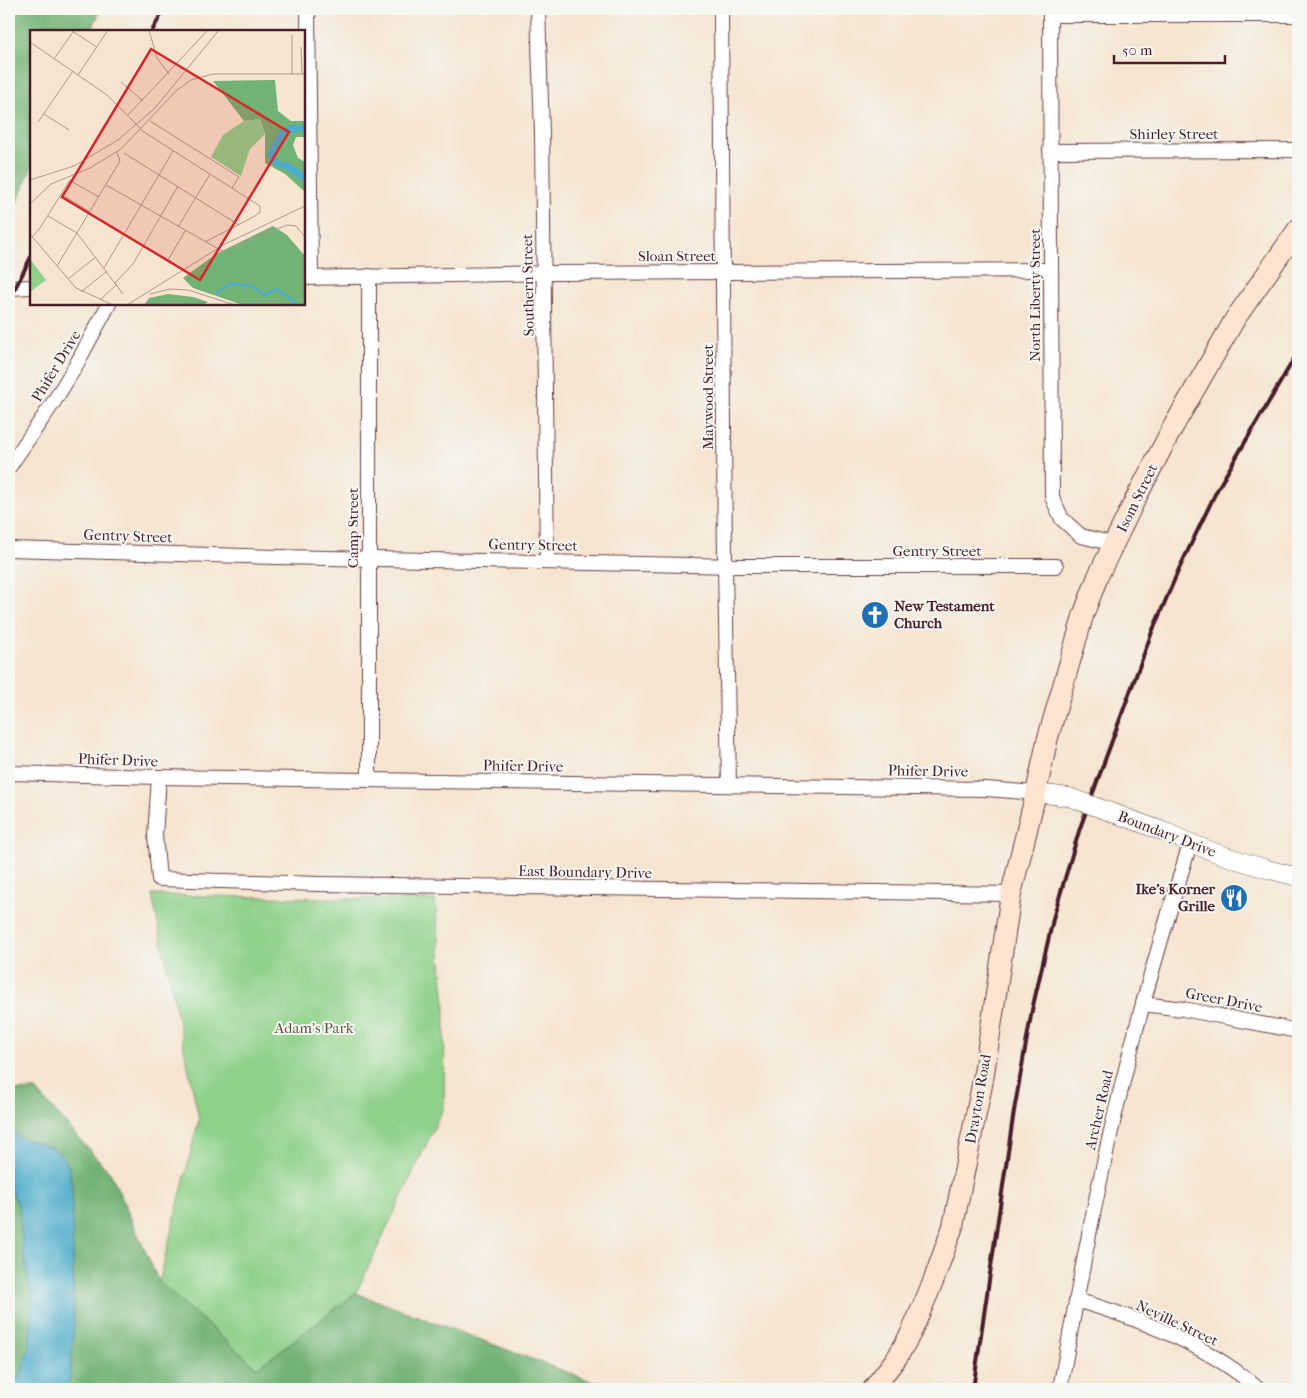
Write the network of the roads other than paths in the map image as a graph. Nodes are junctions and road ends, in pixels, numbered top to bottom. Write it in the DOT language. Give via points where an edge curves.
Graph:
graph roads {
  1 [pos="308,9"];
  2 [pos="538,9"];
  3 [pos="721,9"];
  4 [pos="1050,12"];
  5 [pos="1298,15"];
  6 [pos="1298,150"];
  7 [pos="1050,151"];
  8 [pos="1298,229"];
  9 [pos="1051,270"];
  10 [pos="723,272"];
  11 [pos="544,273"];
  12 [pos="369,276"];
  13 [pos="307,277"];
  14 [pos="30,287"];
  15 [pos="9,288"];
  16 [pos="108,305"];
  17 [pos="9,467"];
  18 [pos="1114,544"];
  19 [pos="9,549"];
  20 [pos="369,558"];
  21 [pos="547,562"];
  22 [pos="725,566"];
  23 [pos="1056,566"];
  24 [pos="9,773"];
  25 [pos="160,777"];
  26 [pos="370,780"];
  27 [pos="729,785"];
  28 [pos="1036,793"];
  29 [pos="1190,844"];
  30 [pos="1298,877"];
  31 [pos="1011,894"];
  32 [pos="1142,1004"];
  33 [pos="1298,1031"];
  34 [pos="1076,1300"];
  35 [pos="873,1389"];
  36 [pos="1060,1389"];
  37 [pos="1258,1389"];
  1 -- 13 [label="street"];
  2 -- 11 [label="street, Southern Street"];
  3 -- 10 [label="street, Maywood Street"];
  4 -- 5 [label="street"];
  4 -- 7 [label="street, North Liberty Street"];
  6 -- 7 [label="street, Shirley Street"];
  7 -- 9 [label="street, North Liberty Street"];
  8 -- 18 [label="main road, Isom Street" via="1235,319 1173,427"];
  9 -- 10 [label="street, Sloan Street"];
  9 -- 18 [label="street, North Liberty Street" via="1052,497 1062,519 1081,536"];
  10 -- 11 [label="street, Sloan Street"];
  10 -- 22 [label="street, Maywood Street"];
  11 -- 12 [label="street, Sloan Street"];
  11 -- 21 [label="street, Southern Street"];
  12 -- 13 [label="street, Sloan Street"];
  12 -- 20 [label="street, Camp Street"];
  14 -- 15 [label="street"];
  16 -- 17 [label="street, Phifer Drive" via="53,403"];
  18 -- 28 [label="main road, Isom Street" via="1084,613 1047,741"];
  19 -- 20 [label="street, Gentry Street"];
  20 -- 21 [label="street, Gentry Street"];
  20 -- 26 [label="street, Camp Street"];
  21 -- 22 [label="street, Gentry Street"];
  22 -- 23 [label="street, Gentry Street"];
  22 -- 27 [label="street, Maywood Street"];
  24 -- 25 [label="street, Phifer Drive"];
  25 -- 26 [label="street, Phifer Drive"];
  25 -- 31 [label="street, East Boundary Drive" via="155,835 159,879"];
  26 -- 27 [label="street, Phifer Drive"];
  27 -- 28 [label="street, Phifer Drive" via="986,788"];
  28 -- 29 [label="street, Boundary Drive, bridge" via="1069,797"];
  28 -- 31 [label="main road, Drayton Road"];
  29 -- 30 [label="street, Boundary Drive"];
  29 -- 32 [label="street, Archer Road"];
  31 -- 35 [label="main road, Drayton Road" via="983,1080 953,1226 911,1334"];
  32 -- 33 [label="street, Greer Drive"];
  32 -- 34 [label="street, Archer Road" via="1106,1151"];
  34 -- 36 [label="street, Archer Road"];
  34 -- 37 [label="street, Neville Street" via="1114,1312 1202,1351"];
}
